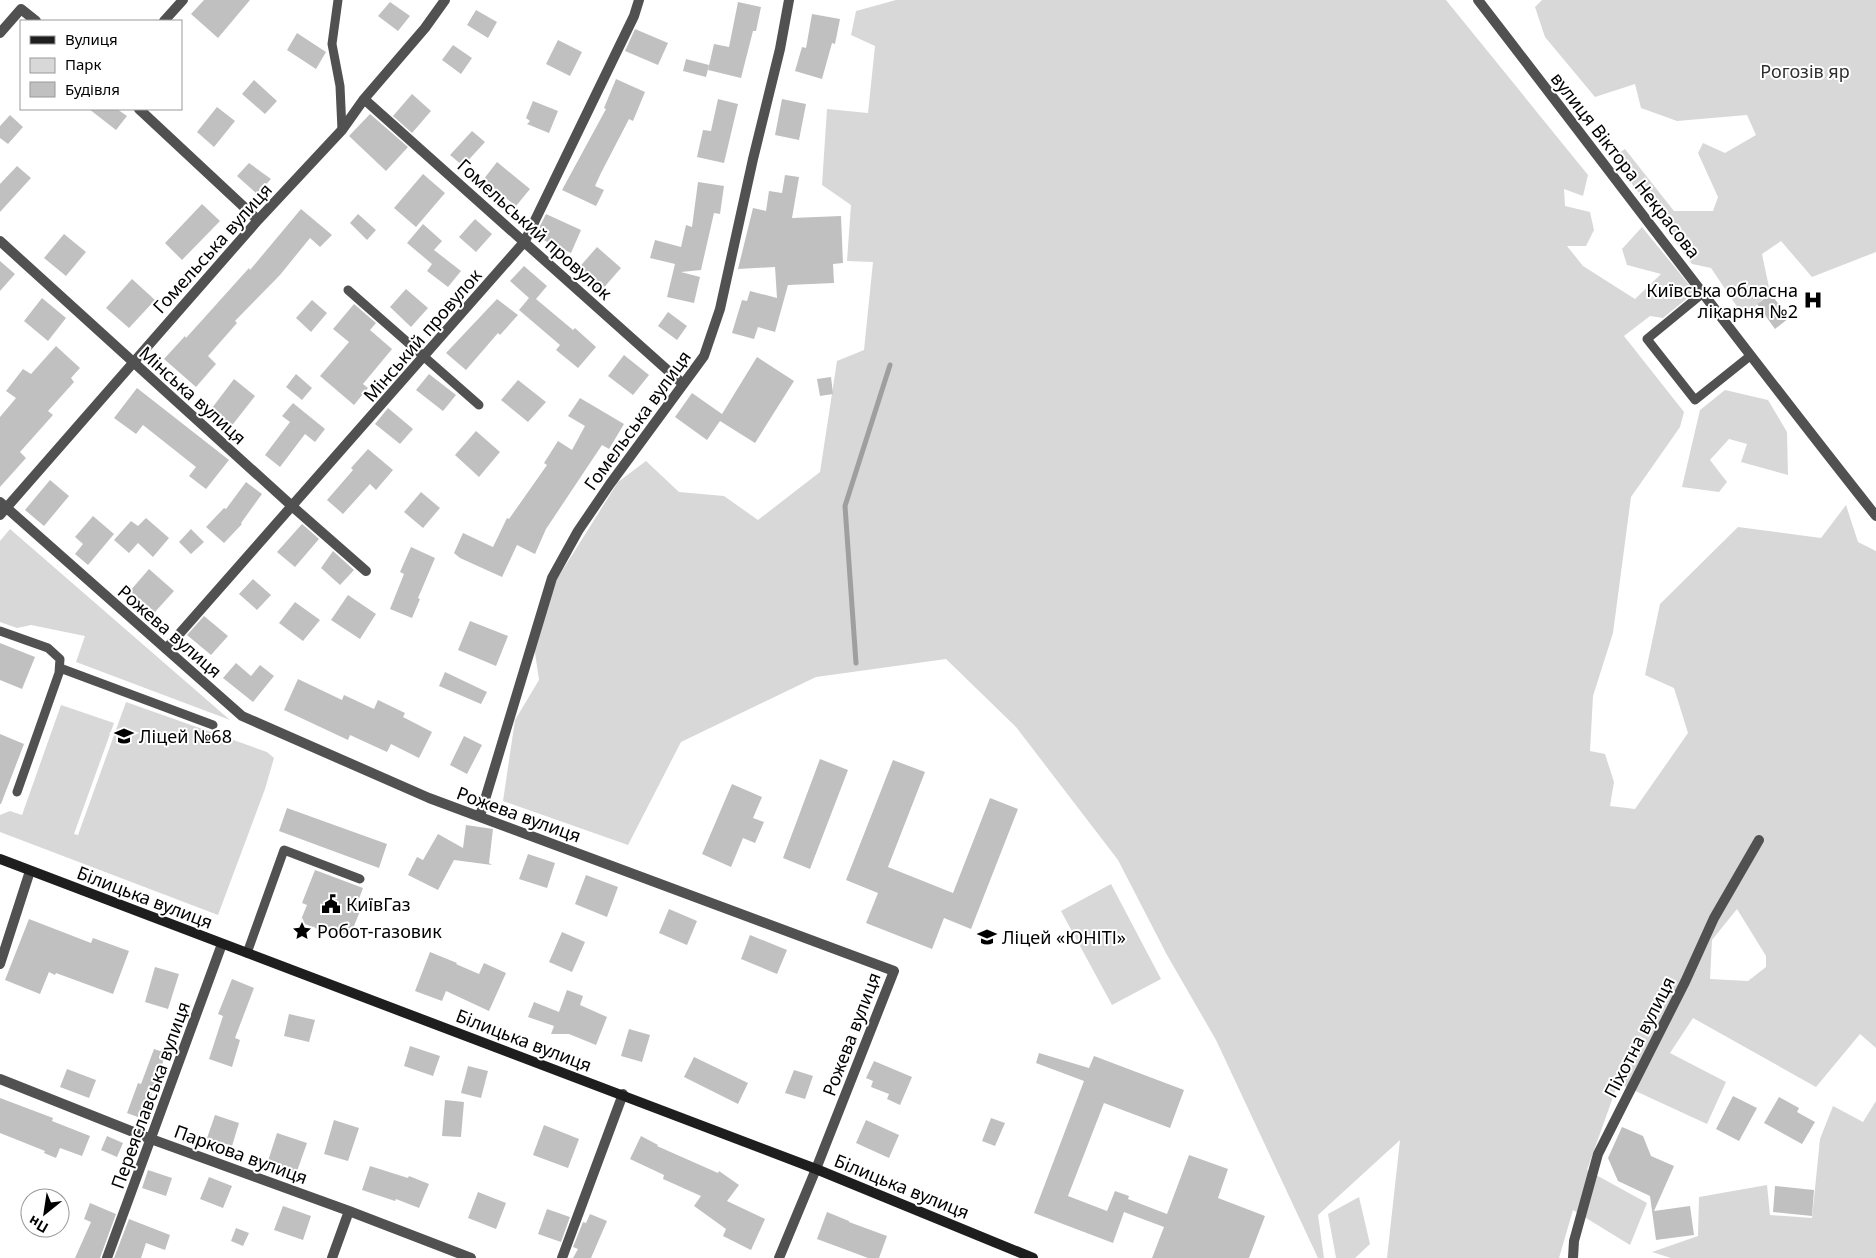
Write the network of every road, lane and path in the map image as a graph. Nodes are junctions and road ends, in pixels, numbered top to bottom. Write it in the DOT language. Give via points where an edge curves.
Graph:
graph roads {
  1 [pos="183,0"];
  2 [pos="338,0"];
  3 [pos="445,0"];
  4 [pos="639,0"];
  5 [pos="789,0"];
  6 [pos="1478,0"];
  7 [pos="35,20"];
  8 [pos="165,20"];
  9 [pos="0,33"];
  10 [pos="364,99"];
  11 [pos="140,110"];
  12 [pos="342,130"];
  13 [pos="258,220"];
  14 [pos="525,241"];
  15 [pos="0,242"];
  16 [pos="348,290"];
  17 [pos="1703,293"];
  18 [pos="1750,356"];
  19 [pos="424,357"];
  20 [pos="132,362"];
  21 [pos="684,384"];
  22 [pos="479,405"];
  23 [pos="293,507"];
  24 [pos="2,508"];
  25 [pos="1876,516"];
  26 [pos="366,570"];
  27 [pos="0,631"];
  28 [pos="166,649"];
  29 [pos="60,668"];
  30 [pos="213,725"];
  31 [pos="17,792"];
  32 [pos="480,816"];
  33 [pos="1760,840"];
  34 [pos="0,859"];
  35 [pos="30,871"];
  36 [pos="360,878"];
  37 [pos="222,944"];
  38 [pos="247,953"];
  39 [pos="0,964"];
  40 [pos="0,1079"];
  41 [pos="623,1094"];
  42 [pos="151,1139"];
  43 [pos="816,1168"];
  44 [pos="349,1211"];
  45 [pos="107,1258"];
  46 [pos="332,1258"];
  47 [pos="471,1258"];
  48 [pos="562,1258"];
  49 [pos="779,1258"];
  50 [pos="1033,1258"];
  51 [pos="1573,1258"];
  1 -- 8 [label="street"];
  2 -- 12 [label="lane" via="332,44 340,86"];
  3 -- 10 [label="street, Гомельська вулиця"];
  4 -- 14 [label="street, Мінський провулок"];
  5 -- 21 [label="street, Гомельська вулиця" via="720,309 704,356"];
  6 -- 17 [label="street, вулиця Віктора Некрасова"];
  7 -- 9 [label="street" via="20,9"];
  10 -- 12 [label="street, Гомельська вулиця"];
  10 -- 14 [label="street, Гомельський провулок"];
  11 -- 13 [label="street"];
  12 -- 13 [label="street, Гомельська вулиця"];
  13 -- 20 [label="street, Гомельська вулиця"];
  14 -- 19 [label="street, Мінський провулок"];
  14 -- 21 [label="street, Гомельський провулок"];
  15 -- 20 [label="street, Мінська вулиця"];
  16 -- 19 [label="lane"];
  17 -- 18 [label="street, вулиця Віктора Некрасова"];
  17 -- 18 [label="lane" via="1647,339 1695,400"];
  18 -- 25 [label="street, вулиця Віктора Некрасова"];
  19 -- 22 [label="lane"];
  19 -- 23 [label="street, Мінський провулок"];
  20 -- 23 [label="street, Мінська вулиця"];
  20 -- 24 [label="street, Гомельська вулиця"];
  21 -- 32 [label="street, Гомельська вулиця" via="583,523 552,578"];
  23 -- 26 [label="street, Мінська вулиця"];
  23 -- 28 [label="street, Мінський провулок"];
  24 -- 28 [label="street, Рожева вулиця"];
  27 -- 29 [label="lane" via="48,648 60,659"];
  28 -- 32 [label="street, Рожева вулиця" via="242,716 429,798"];
  29 -- 30 [label="lane"];
  29 -- 31 [label="lane"];
  32 -- 43 [label="street, Рожева вулиця" via="894,971"];
  33 -- 51 [label="street, Піхотна вулиця" via="1714,918 1598,1154 1574,1241"];
  34 -- 35 [label="main road, Білицька вулиця"];
  35 -- 37 [label="main road, Білицька вулиця"];
  35 -- 39 [label="street"];
  36 -- 38 [label="lane" via="284,850"];
  37 -- 38 [label="main road, Білицька вулиця"];
  37 -- 42 [label="street, Переяславська вулиця"];
  38 -- 41 [label="main road, Білицька вулиця"];
  40 -- 42 [label="street, Паркова вулиця"];
  41 -- 43 [label="main road, Білицька вулиця"];
  41 -- 48 [label="street"];
  42 -- 44 [label="street, Паркова вулиця"];
  42 -- 45 [label="street, Переяславська вулиця"];
  43 -- 49 [label="street"];
  43 -- 50 [label="main road, Білицька вулиця"];
  44 -- 46 [label="street"];
  44 -- 47 [label="street, Паркова вулиця"];
}
